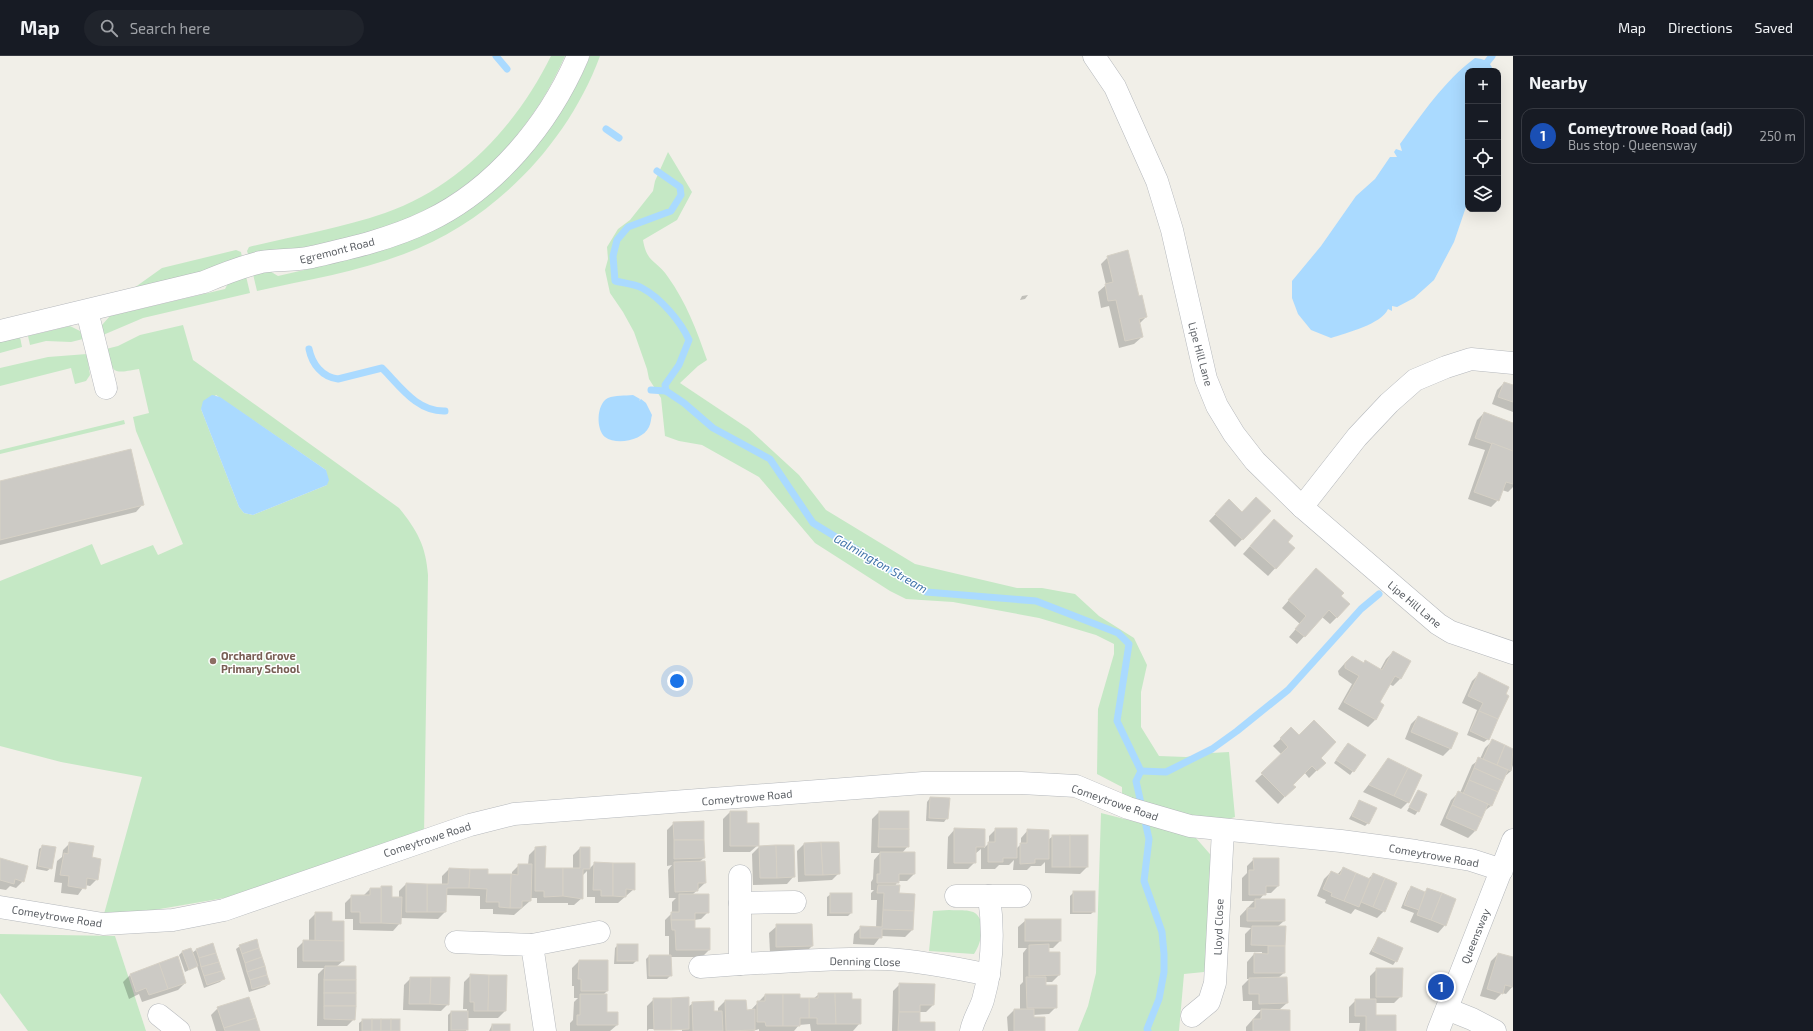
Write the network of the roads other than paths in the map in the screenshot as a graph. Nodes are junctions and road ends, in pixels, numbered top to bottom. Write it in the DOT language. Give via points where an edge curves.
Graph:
graph roads {
  1 [pos="578,56"];
  2 [pos="1094,56"];
  3 [pos="87,311"];
  4 [pos="0,331"];
  5 [pos="1513,363"];
  6 [pos="106,388"];
  7 [pos="1302,507"];
  8 [pos="1509,651"];
  9 [pos="1222,830"];
  10 [pos="1513,840"];
  11 [pos="1502,870"];
  12 [pos="740,876"];
  13 [pos="956,896"];
  14 [pos="990,896"];
  15 [pos="1020,896"];
  16 [pos="795,902"];
  17 [pos="740,903"];
  18 [pos="0,906"];
  19 [pos="600,932"];
  20 [pos="456,942"];
  21 [pos="532,945"];
  22 [pos="740,964"];
  23 [pos="700,967"];
  24 [pos="989,975"];
  25 [pos="1447,1009"];
  26 [pos="159,1015"];
  27 [pos="1192,1016"];
  28 [pos="179,1031"];
  29 [pos="545,1031"];
  30 [pos="971,1031"];
  31 [pos="1438,1031"];
  32 [pos="1495,1031"];
  1 -- 3 [label="street, Egremont Road" via="559,96 521,147 486,182 452,208 428,221 389,237 345,249 298,260 262,262 232,270 204,282"];
  2 -- 7 [label="street, Lipe Hill Lane" via="1115,87 1157,181 1172,230 1206,379 1217,406 1255,461"];
  3 -- 4 [label="street, Egremont Road"];
  3 -- 6 [label="street"];
  5 -- 7 [label="street" via="1471,359 1415,380 1389,403 1358,437"];
  7 -- 8 [label="street, Lipe Hill Lane" via="1438,624 1451,632"];
  9 -- 11 [label="street, Comeytrowe Road" via="1424,852 1471,860"];
  9 -- 18 [label="street, Comeytrowe Road" via="1158,818 1076,786 923,783 514,814 470,824 224,910 173,920 103,924"];
  9 -- 27 [label="street, Lloyd Close" via="1215,984 1209,1002"];
  10 -- 11 [label="street, Queensway"];
  11 -- 25 [label="street, Queensway"];
  12 -- 17 [label="street"];
  13 -- 14 [label="street"];
  14 -- 15 [label="street"];
  14 -- 24 [label="street" via="993,941"];
  16 -- 17 [label="street"];
  17 -- 22 [label="street"];
  19 -- 21 [label="street"];
  20 -- 21 [label="street"];
  21 -- 29 [label="street"];
  22 -- 23 [label="street, Denning Close"];
  22 -- 24 [label="street, Denning Close" via="888,959 945,966"];
  24 -- 30 [label="street" via="983,1001"];
  25 -- 31 [label="street, Queensway"];
  25 -- 32 [label="street"];
  26 -- 28 [label="street"];
}
